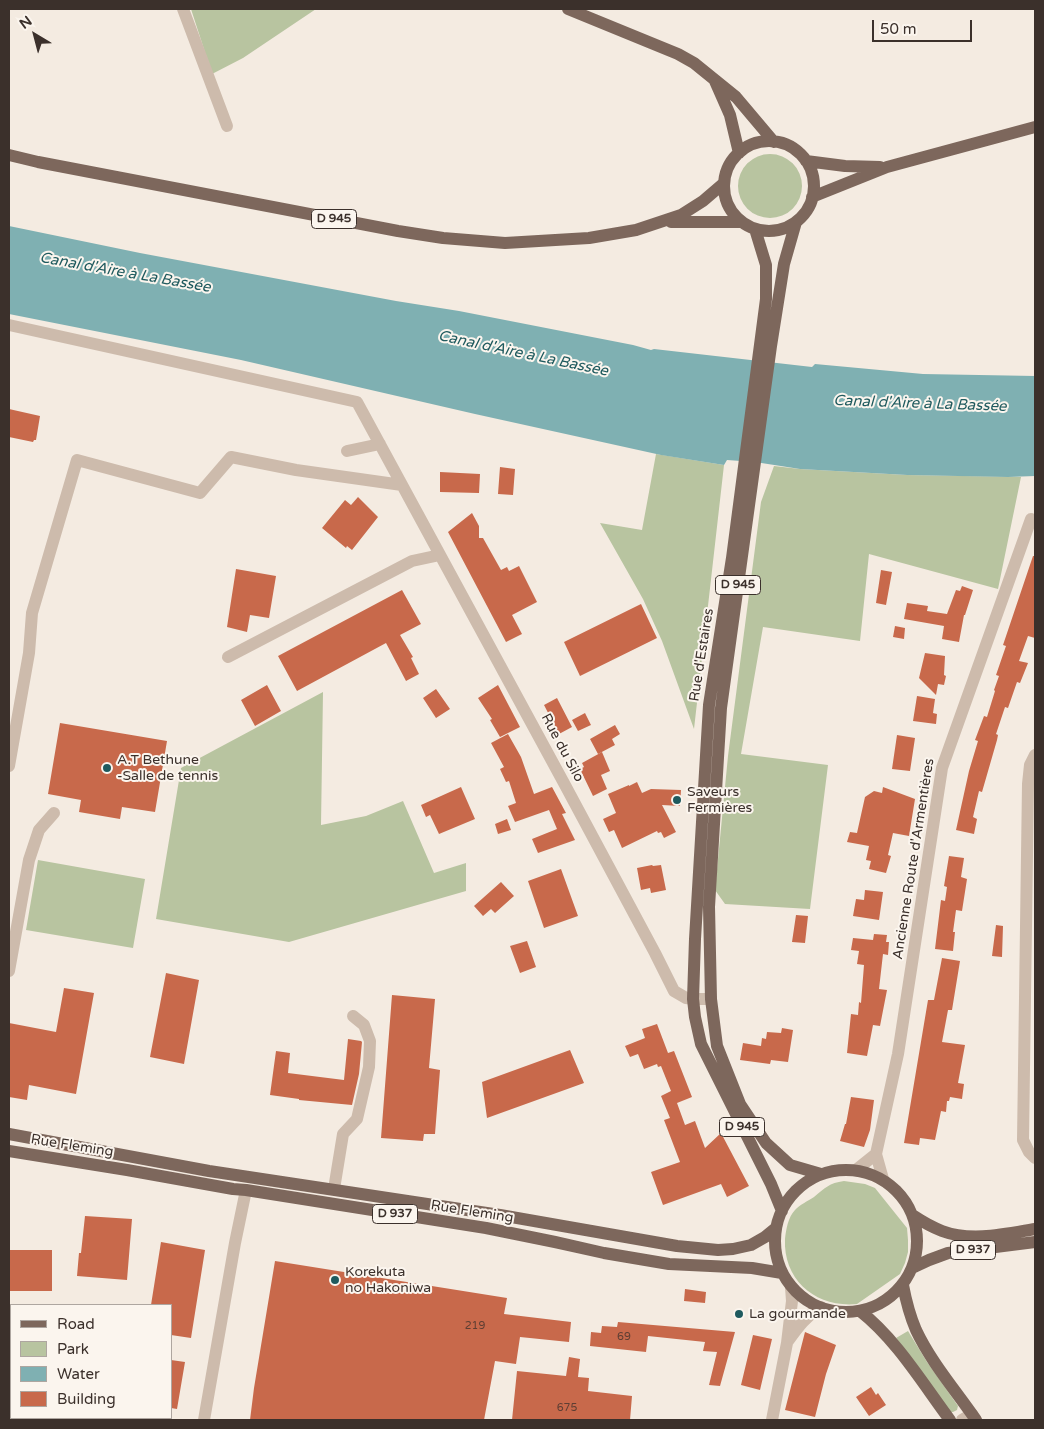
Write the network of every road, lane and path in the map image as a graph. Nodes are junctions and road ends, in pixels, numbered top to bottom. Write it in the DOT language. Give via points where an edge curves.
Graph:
graph roads {
  1 [pos="182,9"];
  2 [pos="568,9"];
  3 [pos="714,79"];
  4 [pos="227,126"];
  5 [pos="1035,127"];
  6 [pos="774,142"];
  7 [pos="739,153"];
  8 [pos="9,155"];
  9 [pos="806,161"];
  10 [pos="887,167"];
  11 [pos="724,183"];
  12 [pos="812,197"];
  13 [pos="742,222"];
  14 [pos="796,222"];
  15 [pos="661,223"];
  16 [pos="755,229"];
  17 [pos="9,325"];
  18 [pos="766,345"];
  19 [pos="380,444"];
  20 [pos="347,450"];
  21 [pos="750,462"];
  22 [pos="402,486"];
  23 [pos="1031,519"];
  24 [pos="440,555"];
  25 [pos="228,657"];
  26 [pos="1035,755"];
  27 [pos="9,766"];
  28 [pos="54,813"];
  29 [pos="9,971"];
  30 [pos="711,999"];
  31 [pos="693,1000"];
  32 [pos="353,1016"];
  33 [pos="9,1134"];
  34 [pos="9,1151"];
  35 [pos="877,1153"];
  36 [pos="1035,1158"];
  37 [pos="856,1170"];
  38 [pos="821,1174"];
  39 [pos="883,1180"];
  40 [pos="334,1189"];
  41 [pos="246,1190"];
  42 [pos="782,1211"];
  43 [pos="914,1216"];
  44 [pos="776,1228"];
  45 [pos="1035,1229"];
  46 [pos="1035,1242"];
  47 [pos="914,1267"];
  48 [pos="782,1273"];
  49 [pos="903,1285"];
  50 [pos="791,1287"];
  51 [pos="821,1308"];
  52 [pos="860,1311"];
  53 [pos="787,1343"];
  54 [pos="970,1418"];
  55 [pos="204,1420"];
  56 [pos="772,1420"];
  57 [pos="950,1420"];
  1 -- 4 [label="street"];
  2 -- 3 [label="main road" via="678,54"];
  3 -- 6 [label="main road" via="747,108"];
  3 -- 7 [label="main road" via="730,115"];
  5 -- 10 [label="main road"];
  6 -- 7 [label="main road" via="755,144"];
  6 -- 9 [label="main road" via="786,145"];
  7 -- 11 [label="main road" via="729,167"];
  8 -- 15 [label="main road, D 945" via="443,238 505,243 589,238"];
  9 -- 10 [label="main road"];
  9 -- 12 [label="main road" via="813,178"];
  10 -- 12 [label="main road"];
  11 -- 13 [label="main road" via="728,204"];
  11 -- 15 [label="main road, D 945" via="681,215"];
  12 -- 14 [label="main road"];
  13 -- 15 [label="main road, D 945"];
  13 -- 16 [label="main road"];
  14 -- 16 [label="main road" via="776,230"];
  14 -- 18 [label="main road, D 945"];
  16 -- 18 [label="main road, D 945" via="766,265"];
  17 -- 19 [label="street, Rue du Silo" via="357,402"];
  18 -- 21 [label="main road, D 945"];
  19 -- 20 [label="street"];
  19 -- 22 [label="street, Rue du Silo"];
  21 -- 30 [label="main road, D 945" via="721,708 709,907"];
  21 -- 31 [label="main road, Rue d'Estaires / D 945" via="709,705"];
  22 -- 24 [label="street, Rue du Silo"];
  22 -- 27 [label="street" via="231,457 200,494 77,460 32,613 29,653"];
  23 -- 35 [label="street, Ancienne Route d'Armentières" via="942,768 898,1054"];
  24 -- 25 [label="street" via="412,561"];
  24 -- 31 [label="street, Rue du Silo" via="674,991"];
  26 -- 36 [label="street" via="1030,765 1028,784 1023,1140"];
  28 -- 29 [label="street" via="39,830 29,860"];
  30 -- 31 [label="street"];
  30 -- 38 [label="main road, D 945" via="717,1046 740,1104 766,1143 790,1165"];
  31 -- 42 [label="main road, D 945" via="702,1044"];
  32 -- 40 [label="street" via="364,1025 370,1041 369,1067 356,1118 343,1134"];
  33 -- 40 [label="main road, Rue Fleming / D 937" via="209,1171"];
  34 -- 41 [label="main road, Rue Fleming / D 937"];
  35 -- 37 [label="street"];
  35 -- 39 [label="street, Ancienne Route d'Armentières"];
  37 -- 38 [label="main road"];
  37 -- 39 [label="main road"];
  38 -- 42 [label="main road" via="798,1189"];
  39 -- 43 [label="main road" via="896,1189"];
  40 -- 44 [label="main road, Rue Fleming / D 937" via="718,1250 751,1245"];
  41 -- 48 [label="main road, Rue Fleming / D 937" via="486,1228 669,1264 752,1268"];
  41 -- 55 [label="street"];
  42 -- 44 [label="main road"];
  43 -- 45 [label="main road, D 937" via="942,1231 968,1237"];
  43 -- 47 [label="main road" via="918,1247"];
  44 -- 48 [label="main road" via="775,1243"];
  46 -- 47 [label="main road, D 937" via="948,1253"];
  47 -- 49 [label="main road"];
  48 -- 50 [label="main road"];
  49 -- 52 [label="main road" via="884,1302"];
  49 -- 54 [label="main road" via="917,1331"];
  50 -- 51 [label="main road"];
  50 -- 53 [label="street"];
  51 -- 52 [label="main road"];
  51 -- 53 [label="street" via="801,1322"];
  52 -- 57 [label="main road" via="887,1337"];
  53 -- 56 [label="street"];
}
